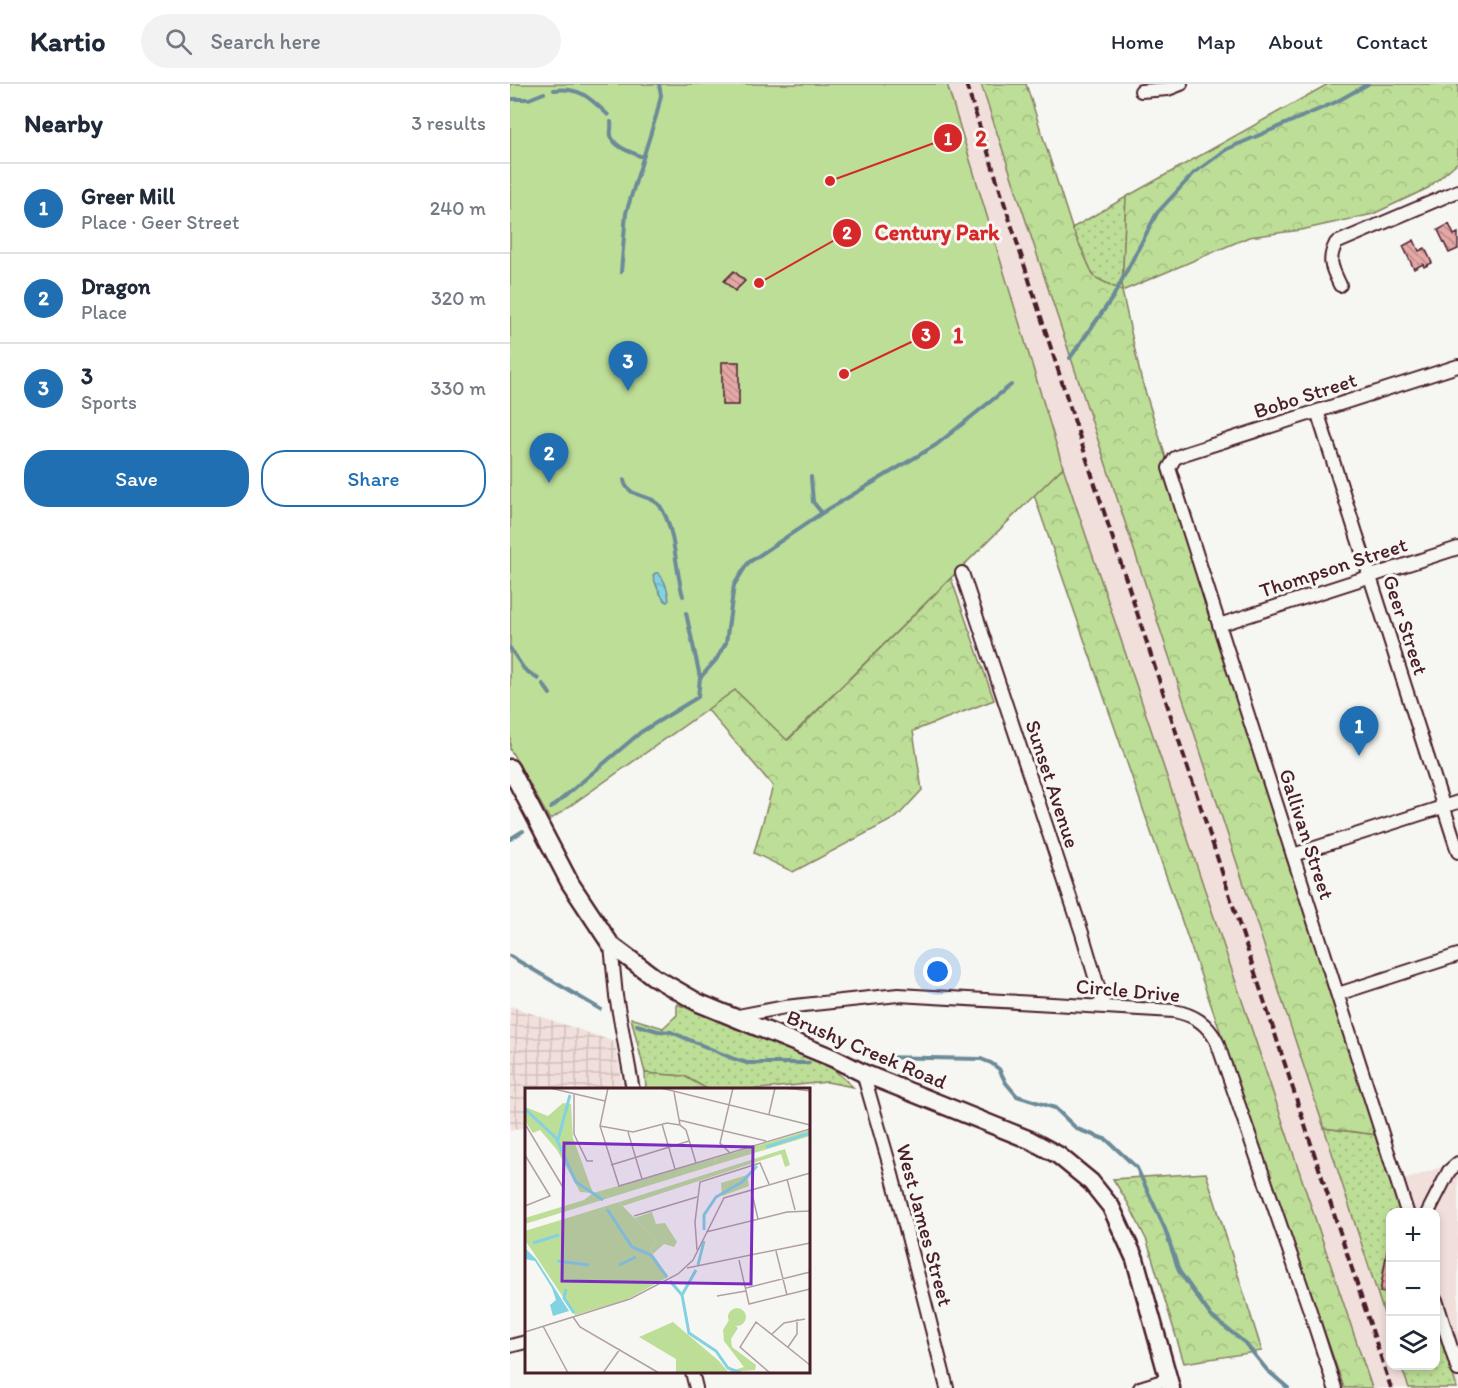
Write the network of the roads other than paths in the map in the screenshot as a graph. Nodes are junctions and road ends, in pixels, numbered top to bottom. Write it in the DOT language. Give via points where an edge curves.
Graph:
graph roads {
  1 [pos="1181,84"];
  2 [pos="1141,91"];
  3 [pos="1458,191"];
  4 [pos="1340,285"];
  5 [pos="1458,366"];
  6 [pos="1317,411"];
  7 [pos="1169,468"];
  8 [pos="1458,548"];
  9 [pos="962,573"];
  10 [pos="1369,576"];
  11 [pos="1219,625"];
  12 [pos="510,768"];
  13 [pos="1458,802"];
  14 [pos="1444,807"];
  15 [pos="1458,852"];
  16 [pos="1293,855"];
  17 [pos="610,945"];
  18 [pos="1458,955"];
  19 [pos="1338,994"];
  20 [pos="1104,1007"];
  21 [pos="732,1017"];
  22 [pos="863,1073"];
  23 [pos="633,1088"];
  24 [pos="1458,1163"];
  25 [pos="1406,1208"];
  26 [pos="1430,1208"];
  27 [pos="1440,1313"];
  28 [pos="525,1342"];
  29 [pos="510,1346"];
  30 [pos="1458,1370"];
  31 [pos="692,1373"];
  32 [pos="1170,1384"];
  33 [pos="696,1388"];
  34 [pos="947,1388"];
  35 [pos="1140,1388"];
  36 [pos="1335,1388"];
  1 -- 2 [label="street"];
  3 -- 4 [label="street" via="1336,243 1330,255"];
  5 -- 6 [label="street, Bobo Street"];
  6 -- 7 [label="street, Bobo Street" via="1185,453 1175,458"];
  6 -- 10 [label="street, Geer Street"];
  7 -- 11 [label="street, Gallivan Street"];
  8 -- 10 [label="street, Thompson Street"];
  9 -- 20 [label="street, Sunset Avenue"];
  10 -- 11 [label="street, Thompson Street"];
  10 -- 14 [label="street, Geer Street"];
  11 -- 16 [label="street, Gallivan Street"];
  12 -- 17 [label="street, Brushy Creek Road" via="570,883"];
  13 -- 14 [label="street"];
  14 -- 15 [label="street, Geer Street"];
  14 -- 16 [label="street"];
  16 -- 19 [label="street, Gallivan Street"];
  17 -- 21 [label="street, Brushy Creek Road" via="668,987"];
  17 -- 23 [label="street"];
  18 -- 19 [label="street"];
  19 -- 25 [label="street, Gallivan Street"];
  20 -- 21 [label="street, Circle Drive" via="898,995 785,1006"];
  20 -- 36 [label="street, Circle Drive" via="1186,1013 1212,1033"];
  21 -- 22 [label="street, Brushy Creek Road"];
  22 -- 32 [label="street, Brushy Creek Road" via="1030,1140 1058,1155 1091,1182 1112,1207 1135,1259"];
  22 -- 34 [label="street, West James Street"];
  24 -- 26 [label="street"];
  27 -- 30 [label="street"];
  28 -- 29 [label="street"];
  31 -- 33 [label="street"];
  32 -- 35 [label="street"];
}
